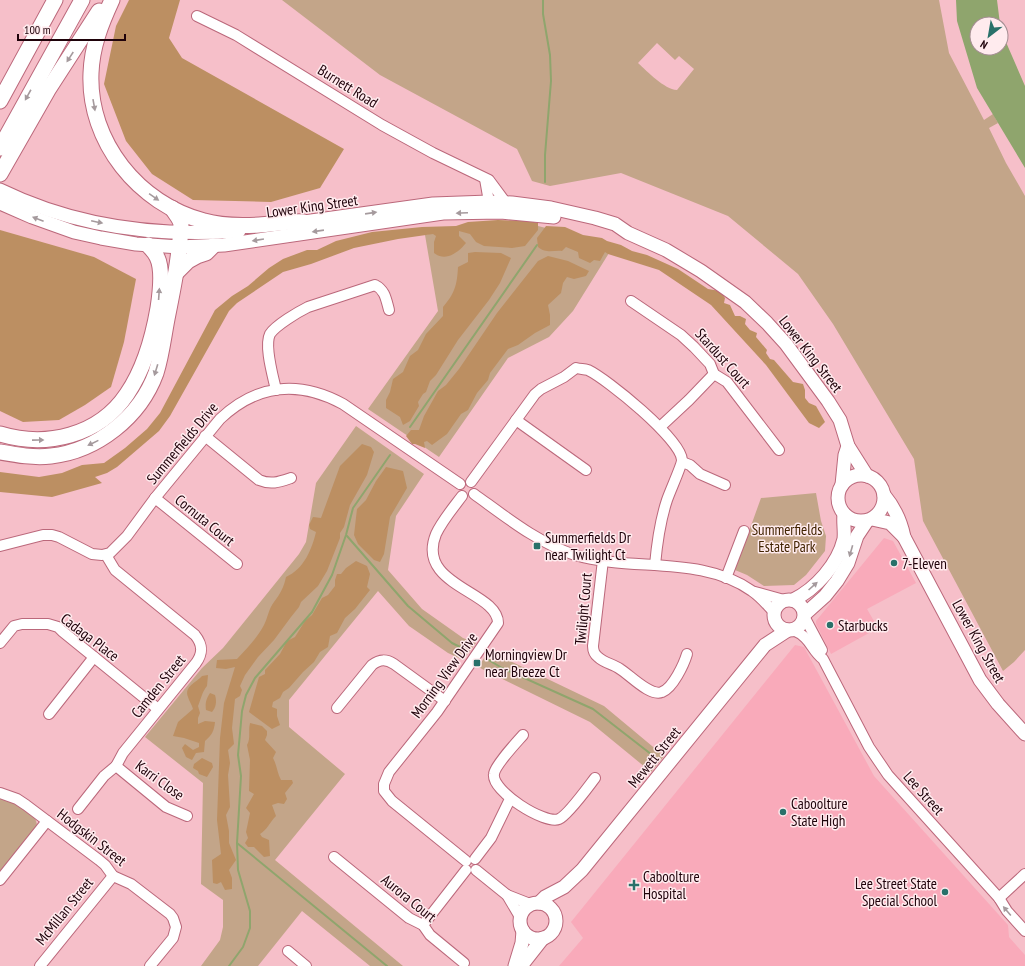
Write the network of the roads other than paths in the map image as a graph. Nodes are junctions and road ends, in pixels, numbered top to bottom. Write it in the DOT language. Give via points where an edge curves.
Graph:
graph roads {
  1 [pos="55,0"];
  2 [pos="82,0"];
  3 [pos="105,0"];
  4 [pos="112,0"];
  5 [pos="198,16"];
  6 [pos="0,101"];
  7 [pos="0,148"];
  8 [pos="0,174"];
  9 [pos="485,178"];
  10 [pos="0,190"];
  11 [pos="489,202"];
  12 [pos="0,203"];
  13 [pos="504,207"];
  14 [pos="172,208"];
  15 [pos="304,222"];
  16 [pos="181,232"];
  17 [pos="148,245"];
  18 [pos="213,246"];
  19 [pos="179,247"];
  20 [pos="176,272"];
  21 [pos="631,301"];
  22 [pos="389,310"];
  23 [pos="714,374"];
  24 [pos="276,390"];
  25 [pos="516,420"];
  26 [pos="660,427"];
  27 [pos="0,434"];
  28 [pos="205,436"];
  29 [pos="848,446"];
  30 [pos="779,450"];
  31 [pos="0,452"];
  32 [pos="682,462"];
  33 [pos="586,470"];
  34 [pos="867,476"];
  35 [pos="291,478"];
  36 [pos="471,482"];
  37 [pos="460,484"];
  38 [pos="725,485"];
  39 [pos="842,485"];
  40 [pos="474,494"];
  41 [pos="884,495"];
  42 [pos="462,496"];
  43 [pos="155,498"];
  44 [pos="844,514"];
  45 [pos="870,520"];
  46 [pos="744,531"];
  47 [pos="904,537"];
  48 [pos="0,546"];
  49 [pos="106,555"];
  50 [pos="603,560"];
  51 [pos="237,564"];
  52 [pos="656,565"];
  53 [pos="726,578"];
  54 [pos="753,591"];
  55 [pos="788,600"];
  56 [pos="774,616"];
  57 [pos="805,616"];
  58 [pos="791,630"];
  59 [pos="0,642"];
  60 [pos="765,645"];
  61 [pos="687,654"];
  62 [pos="94,657"];
  63 [pos="824,659"];
  64 [pos="445,701"];
  65 [pos="337,708"];
  66 [pos="158,709"];
  67 [pos="49,714"];
  68 [pos="1025,734"];
  69 [pos="523,735"];
  70 [pos="116,766"];
  71 [pos="595,778"];
  72 [pos="0,793"];
  73 [pos="510,799"];
  74 [pos="78,809"];
  75 [pos="188,816"];
  76 [pos="47,821"];
  77 [pos="334,857"];
  78 [pos="471,865"];
  79 [pos="1025,874"];
  80 [pos="113,876"];
  81 [pos="0,880"];
  82 [pos="564,887"];
  83 [pos="507,895"];
  84 [pos="999,898"];
  85 [pos="535,903"];
  86 [pos="555,914"];
  87 [pos="520,917"];
  88 [pos="423,925"];
  89 [pos="523,931"];
  90 [pos="1025,931"];
  91 [pos="543,938"];
  92 [pos="288,951"];
  93 [pos="464,963"];
  94 [pos="40,966"];
  95 [pos="150,966"];
  96 [pos="306,966"];
  97 [pos="515,966"];
  98 [pos="521,966"];
  1 -- 6 [label="highway"];
  2 -- 7 [label="highway, one-way"];
  3 -- 8 [label="highway, one-way"];
  4 -- 14 [label="highway, one-way" via="99,31 92,59 96,116 104,137 120,164 143,189"];
  5 -- 9 [label="street, Burnett Road" via="236,35 388,129 433,154"];
  9 -- 11 [label="street"];
  9 -- 13 [label="street, Burnett Road" via="493,184"];
  10 -- 16 [label="main road, Lower King Street, one-way" via="73,217 122,227"];
  11 -- 13 [label="main road, Lower King Street"];
  15 -- 11 [label="main road, Lower King Street, one-way" via="434,204"];
  17 -- 12 [label="main road, Lower King Street, one-way" via="74,232"];
  13 -- 18 [label="main road, Lower King Street, one-way" via="419,216"];
  13 -- 29 [label="main road, Lower King Street" via="628,234 662,248 701,271 745,302 786,344 832,406 840,420"];
  14 -- 15 [label="highway" via="218,224"];
  14 -- 16 [label="highway" via="181,220"];
  15 -- 16 [label="main road, Lower King Street" via="251,230"];
  16 -- 19 [label="highway"];
  17 -- 19 [label="main road, Lower King Street"];
  27 -- 17 [label="highway, one-way" via="32,440 60,438 83,430 103,418 127,394 149,347 156,322 159,264 156,254"];
  18 -- 19 [label="main road, Lower King Street"];
  18 -- 20 [label="highway" via="206,253 190,259"];
  19 -- 20 [label="highway"];
  20 -- 31 [label="highway, one-way" via="156,373 142,400 125,420 102,438 64,453 25,456"];
  21 -- 23 [label="street, Stardust Court" via="682,335 708,362"];
  22 -- 24 [label="street" via="384,292 380,288 369,286 308,307 275,329 268,346"];
  23 -- 26 [label="street"];
  23 -- 30 [label="street, Stardust Court" via="727,382"];
  24 -- 28 [label="street, Summerfields Drive" via="241,401"];
  24 -- 37 [label="street, Summerfields Drive" via="307,390 332,398"];
  25 -- 26 [label="street" via="541,389 574,369 580,369 589,371 623,394"];
  25 -- 33 [label="street"];
  25 -- 36 [label="street"];
  26 -- 32 [label="street" via="680,452"];
  28 -- 35 [label="street" via="259,480 278,483"];
  28 -- 43 [label="street, Summerfields Drive"];
  29 -- 34 [label="main road, Lower King Street"];
  29 -- 39 [label="main road, Lower King Street"];
  32 -- 38 [label="street" via="700,474"];
  32 -- 52 [label="street" via="661,522"];
  34 -- 39 [label="main road" via="853,477"];
  34 -- 41 [label="main road" via="879,483"];
  36 -- 37 [label="street" via="464,481"];
  36 -- 40 [label="street" via="476,489"];
  37 -- 42 [label="street" via="459,492"];
  39 -- 44 [label="main road" via="839,503"];
  40 -- 42 [label="street" via="470,498"];
  40 -- 50 [label="street" via="549,544 576,555"];
  41 -- 45 [label="main road" via="881,512"];
  41 -- 47 [label="main road" via="902,526"];
  42 -- 64 [label="street, Morning View Drive" via="436,535 433,549 436,562 445,576 493,609 498,623"];
  43 -- 49 [label="street, Summerfields Drive" via="127,536"];
  43 -- 51 [label="street, Cornuta Court"];
  44 -- 45 [label="main road" via="855,521"];
  55 -- 44 [label="main road, one-way" via="804,594 816,584 839,554 844,537"];
  45 -- 47 [label="main road" via="890,523"];
  45 -- 57 [label="main road, one-way" via="857,536 848,563 837,581"];
  46 -- 53 [label="street"];
  47 -- 68 [label="main road, Lower King Street" via="980,680"];
  48 -- 49 [label="street" via="52,535 92,554"];
  49 -- 66 [label="street, Camden Street" via="115,570 195,635 201,645 202,653 196,663"];
  50 -- 52 [label="street"];
  50 -- 61 [label="street, Twilight Court" via="593,646 597,657 620,669 646,689 662,692 677,677"];
  52 -- 53 [label="street" via="704,571"];
  53 -- 54 [label="street"];
  54 -- 55 [label="street"];
  54 -- 56 [label="street"];
  55 -- 56 [label="main road" via="777,605"];
  55 -- 57 [label="main road" via="800,603"];
  56 -- 58 [label="main road" via="779,626"];
  56 -- 60 [label="main road, Mewett Street"];
  57 -- 58 [label="main road" via="800,626"];
  57 -- 63 [label="street, Lee Street"];
  58 -- 60 [label="main road, Mewett Street"];
  58 -- 63 [label="street, Lee Street" via="808,639 818,655"];
  59 -- 62 [label="street, Cadaga Place" via="18,624 48,624 58,627"];
  60 -- 82 [label="main road, Mewett Street" via="582,870"];
  62 -- 66 [label="street, Cadaga Place"];
  62 -- 67 [label="street"];
  63 -- 84 [label="street, Lee Street" via="870,747 888,775"];
  64 -- 65 [label="street" via="394,664 383,660 372,665"];
  64 -- 78 [label="street, Morning View Drive" via="389,772 384,791 392,801"];
  66 -- 70 [label="street, Camden Street" via="123,753"];
  69 -- 73 [label="street" via="494,774 498,786"];
  70 -- 74 [label="street, Camden Street" via="104,776"];
  70 -- 75 [label="street, Karri Close" via="166,807"];
  71 -- 73 [label="street" via="565,815 557,820 544,818"];
  72 -- 76 [label="street, Hodgskin Street" via="17,799"];
  73 -- 78 [label="street" via="492,838"];
  76 -- 80 [label="street, Hodgskin Street" via="105,865"];
  76 -- 81 [label="street"];
  77 -- 88 [label="street, Aurora Court" via="408,918"];
  78 -- 83 [label="street, Morning View Drive"];
  78 -- 88 [label="street"];
  79 -- 84 [label="street"];
  80 -- 94 [label="street, McMillan Street"];
  80 -- 95 [label="street, Hodgskin Street" via="131,884 170,914 175,922 172,938"];
  82 -- 85 [label="main road, Mewett Street"];
  82 -- 86 [label="main road, Mewett Street"];
  83 -- 85 [label="street, Morning View Drive"];
  83 -- 87 [label="street, Morning View Drive"];
  90 -- 84 [label="street, Lee Street, one-way"];
  85 -- 86 [label="main road" via="549,906"];
  85 -- 87 [label="main road" via="526,907"];
  86 -- 91 [label="main road" via="555,928"];
  87 -- 89 [label="main road"];
  88 -- 93 [label="street, Aurora Court" via="430,935"];
  89 -- 91 [label="main road" via="532,938"];
  89 -- 97 [label="main road"];
  91 -- 98 [label="main road"];
  92 -- 96 [label="street"];
}
